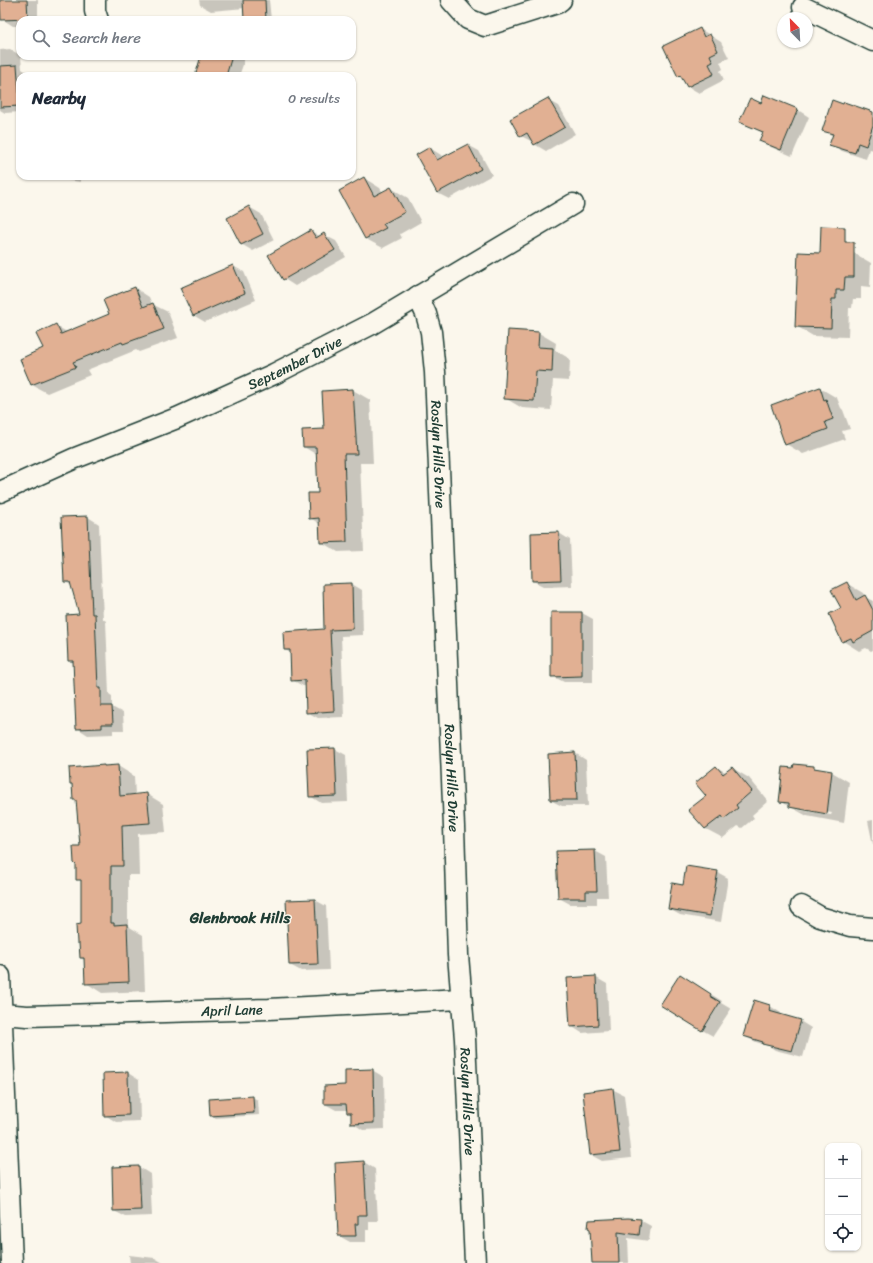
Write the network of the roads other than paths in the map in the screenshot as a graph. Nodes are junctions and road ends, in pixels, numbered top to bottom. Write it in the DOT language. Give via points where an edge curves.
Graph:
graph roads {
  1 [pos="96,0"];
  2 [pos="451,0"];
  3 [pos="561,0"];
  4 [pos="803,7"];
  5 [pos="97,16"];
  6 [pos="873,41"];
  7 [pos="573,204"];
  8 [pos="418,296"];
  9 [pos="0,492"];
  10 [pos="801,906"];
  11 [pos="873,928"];
  12 [pos="0,976"];
  13 [pos="461,999"];
  14 [pos="2,1014"];
  15 [pos="12,1263"];
  16 [pos="474,1263"];
  1 -- 5 [label="street"];
  2 -- 3 [label="street" via="468,19 485,26"];
  4 -- 6 [label="street"];
  7 -- 8 [label="street, September Drive"];
  8 -- 9 [label="street, September Drive" via="372,324 274,374 177,418"];
  8 -- 13 [label="street, Roslyn Hills Drive" via="431,332 435,372"];
  10 -- 11 [label="street" via="820,917 850,926"];
  12 -- 14 [label="street"];
  13 -- 14 [label="street, April Lane" via="269,1009 28,1016"];
  13 -- 16 [label="street, Roslyn Hills Drive" via="465,1039"];
  14 -- 15 [label="street"];
}
